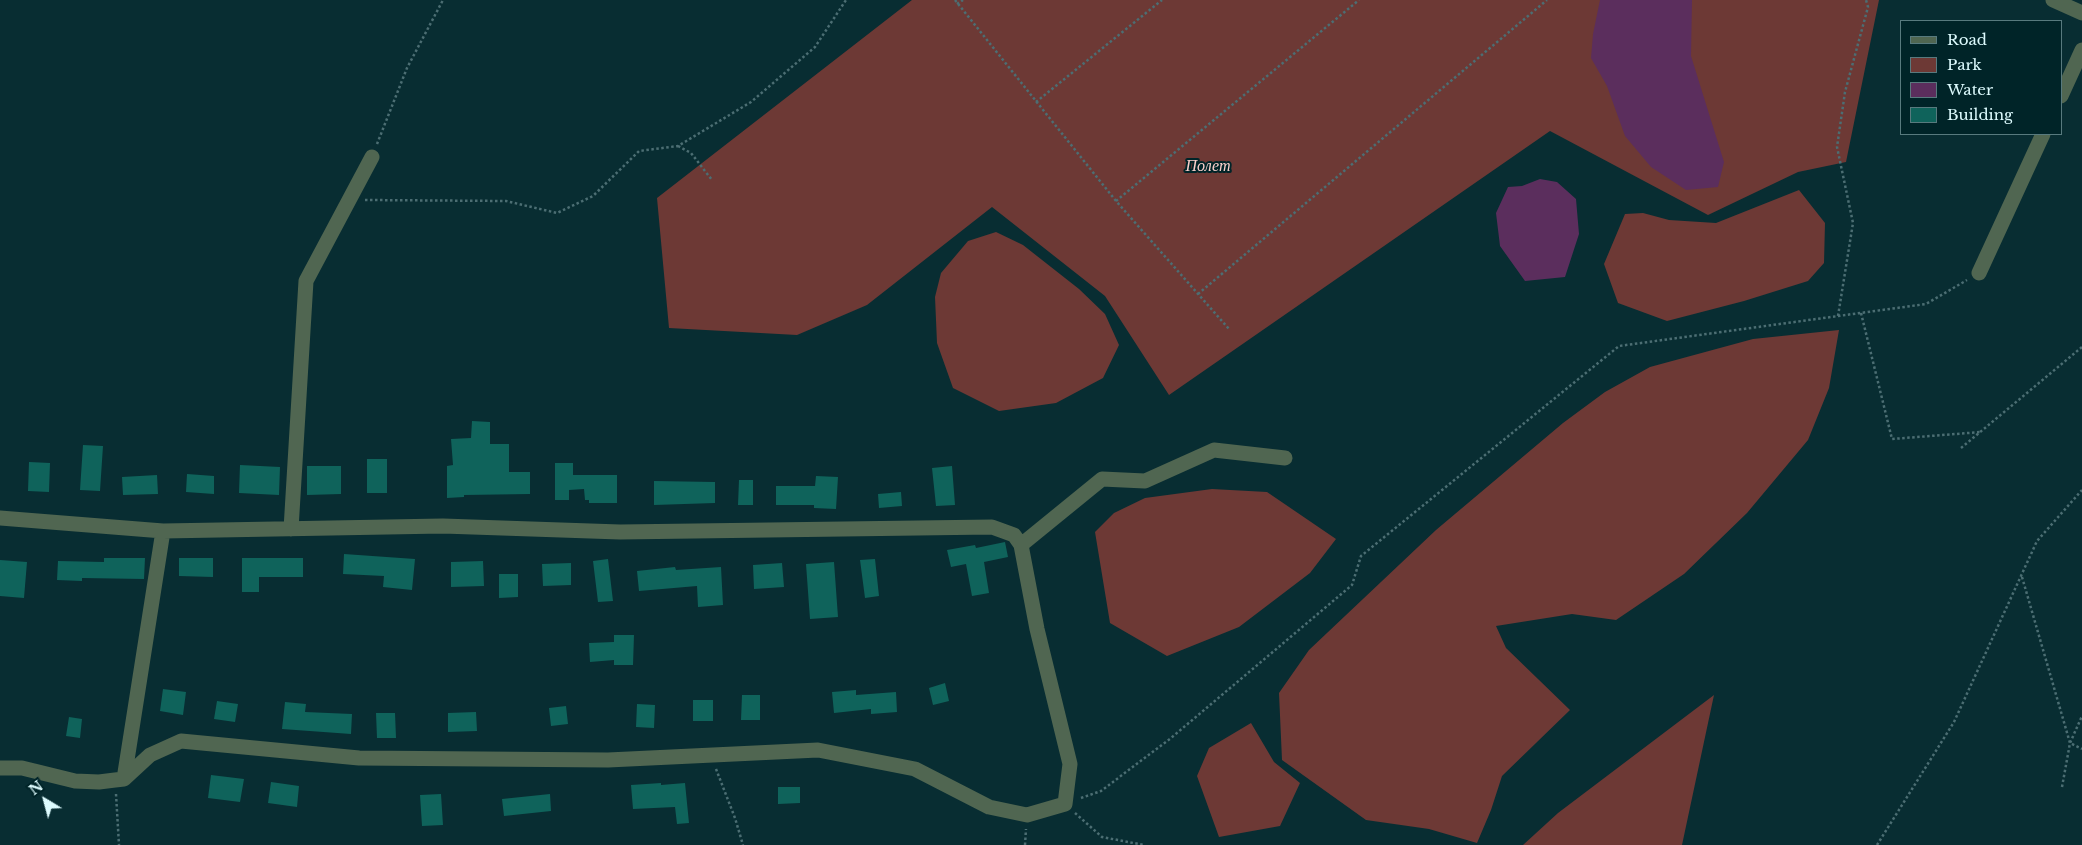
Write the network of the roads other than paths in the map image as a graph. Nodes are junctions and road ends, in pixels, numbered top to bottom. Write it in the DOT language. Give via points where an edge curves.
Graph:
graph roads {
  1 [pos="2053,0"];
  2 [pos="2082,13"];
  3 [pos="2082,50"];
  4 [pos="2062,94"];
  5 [pos="2043,135"];
  6 [pos="372,157"];
  7 [pos="1979,273"];
  8 [pos="1285,458"];
  9 [pos="0,518"];
  10 [pos="291,529"];
  11 [pos="163,531"];
  12 [pos="1020,545"];
  13 [pos="0,768"];
  14 [pos="120,779"];
  1 -- 2 [label="street"];
  3 -- 4 [label="street"];
  5 -- 7 [label="street"];
  6 -- 10 [label="street" via="306,281"];
  8 -- 12 [label="street" via="1214,450 1145,481 1102,479"];
  9 -- 11 [label="street"];
  10 -- 11 [label="street"];
  10 -- 12 [label="street" via="443,526 620,532 992,527 1014,534"];
  11 -- 14 [label="street"];
  12 -- 14 [label="street" via="1070,764 1065,804 1027,815 989,807 915,769 818,750 608,760 359,758 181,741 150,754"];
  13 -- 14 [label="street" via="22,768 74,781"];
}
